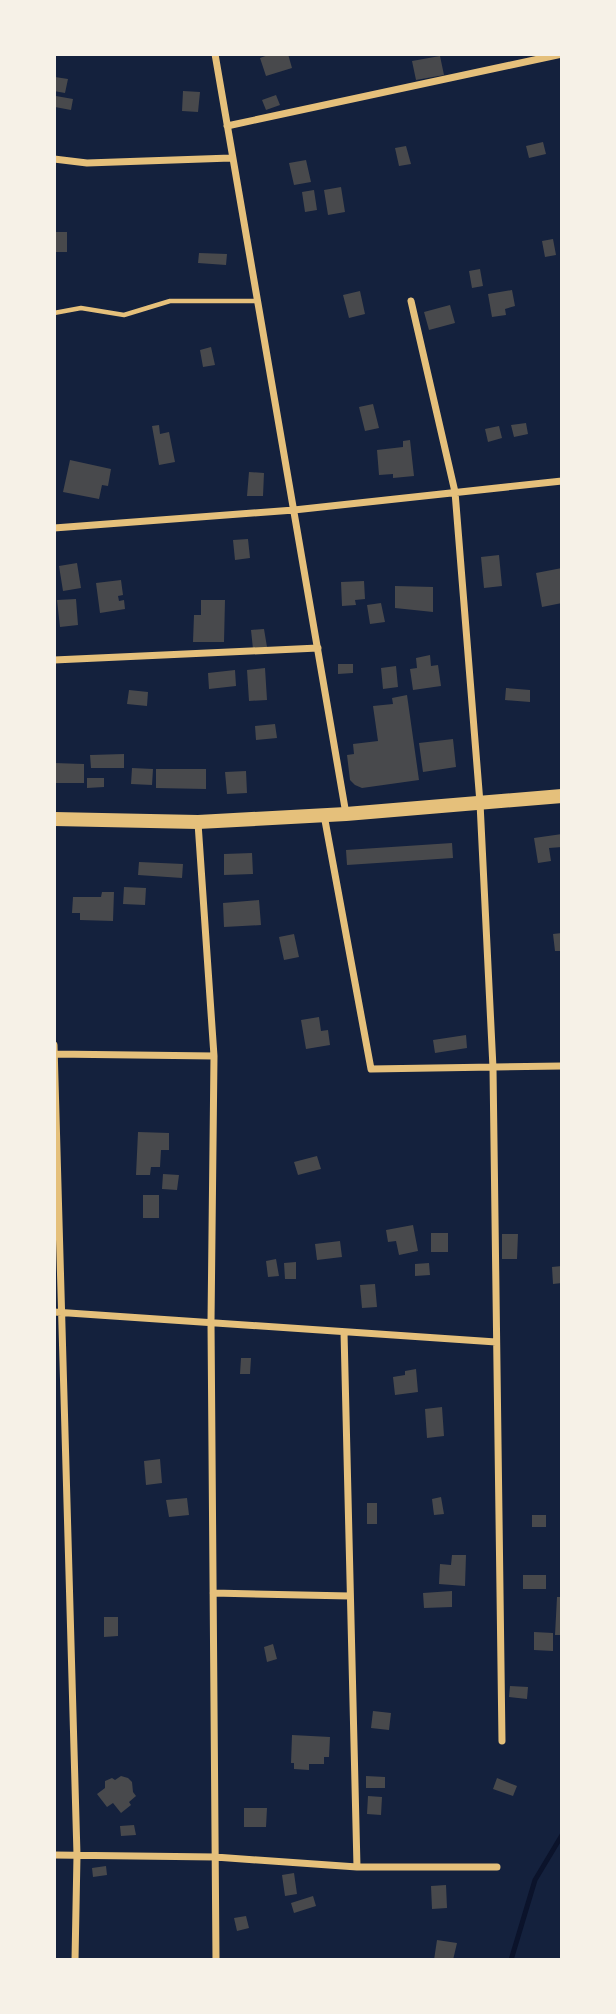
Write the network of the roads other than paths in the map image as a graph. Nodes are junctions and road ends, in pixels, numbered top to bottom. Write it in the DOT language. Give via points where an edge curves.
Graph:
graph roads {
  1 [pos="215,54"];
  2 [pos="562,54"];
  3 [pos="226,126"];
  4 [pos="232,158"];
  5 [pos="54,159"];
  6 [pos="259,301"];
  7 [pos="411,301"];
  8 [pos="54,313"];
  9 [pos="562,481"];
  10 [pos="455,492"];
  11 [pos="294,510"];
  12 [pos="54,528"];
  13 [pos="318,649"];
  14 [pos="54,660"];
  15 [pos="562,796"];
  16 [pos="480,803"];
  17 [pos="346,814"];
  18 [pos="324,815"];
  19 [pos="54,819"];
  20 [pos="198,822"];
  21 [pos="54,1045"];
  22 [pos="55,1054"];
  23 [pos="214,1056"];
  24 [pos="562,1066"];
  25 [pos="493,1068"];
  26 [pos="57,1313"];
  27 [pos="211,1322"];
  28 [pos="344,1332"];
  29 [pos="496,1342"];
  30 [pos="213,1593"];
  31 [pos="350,1596"];
  32 [pos="502,1741"];
  33 [pos="54,1855"];
  34 [pos="76,1856"];
  35 [pos="215,1857"];
  36 [pos="357,1867"];
  37 [pos="497,1867"];
  38 [pos="75,1960"];
  39 [pos="216,1960"];
  1 -- 3 [label="street"];
  2 -- 3 [label="street"];
  3 -- 4 [label="street"];
  4 -- 5 [label="street" via="87,163"];
  4 -- 6 [label="street"];
  6 -- 8 [label="lane" via="170,301 124,315 81,307"];
  6 -- 11 [label="street"];
  7 -- 10 [label="street"];
  9 -- 10 [label="street"];
  10 -- 11 [label="street"];
  10 -- 16 [label="street"];
  11 -- 12 [label="street"];
  11 -- 13 [label="street"];
  13 -- 14 [label="street"];
  13 -- 17 [label="street"];
  15 -- 16 [label="main road"];
  16 -- 17 [label="main road"];
  16 -- 25 [label="street"];
  17 -- 18 [label="main road"];
  18 -- 20 [label="main road"];
  18 -- 25 [label="street" via="371,1069"];
  19 -- 20 [label="main road"];
  20 -- 23 [label="street"];
  21 -- 22 [label="street"];
  22 -- 23 [label="street"];
  22 -- 26 [label="street"];
  23 -- 27 [label="street"];
  24 -- 25 [label="street"];
  25 -- 29 [label="street"];
  26 -- 27 [label="street"];
  26 -- 34 [label="street"];
  27 -- 28 [label="street"];
  27 -- 30 [label="street"];
  28 -- 29 [label="street"];
  28 -- 31 [label="street"];
  29 -- 32 [label="street"];
  30 -- 31 [label="street"];
  30 -- 35 [label="street"];
  31 -- 36 [label="street"];
  33 -- 34 [label="street"];
  34 -- 35 [label="street"];
  34 -- 38 [label="street"];
  35 -- 36 [label="street"];
  35 -- 39 [label="street"];
  36 -- 37 [label="street"];
}
